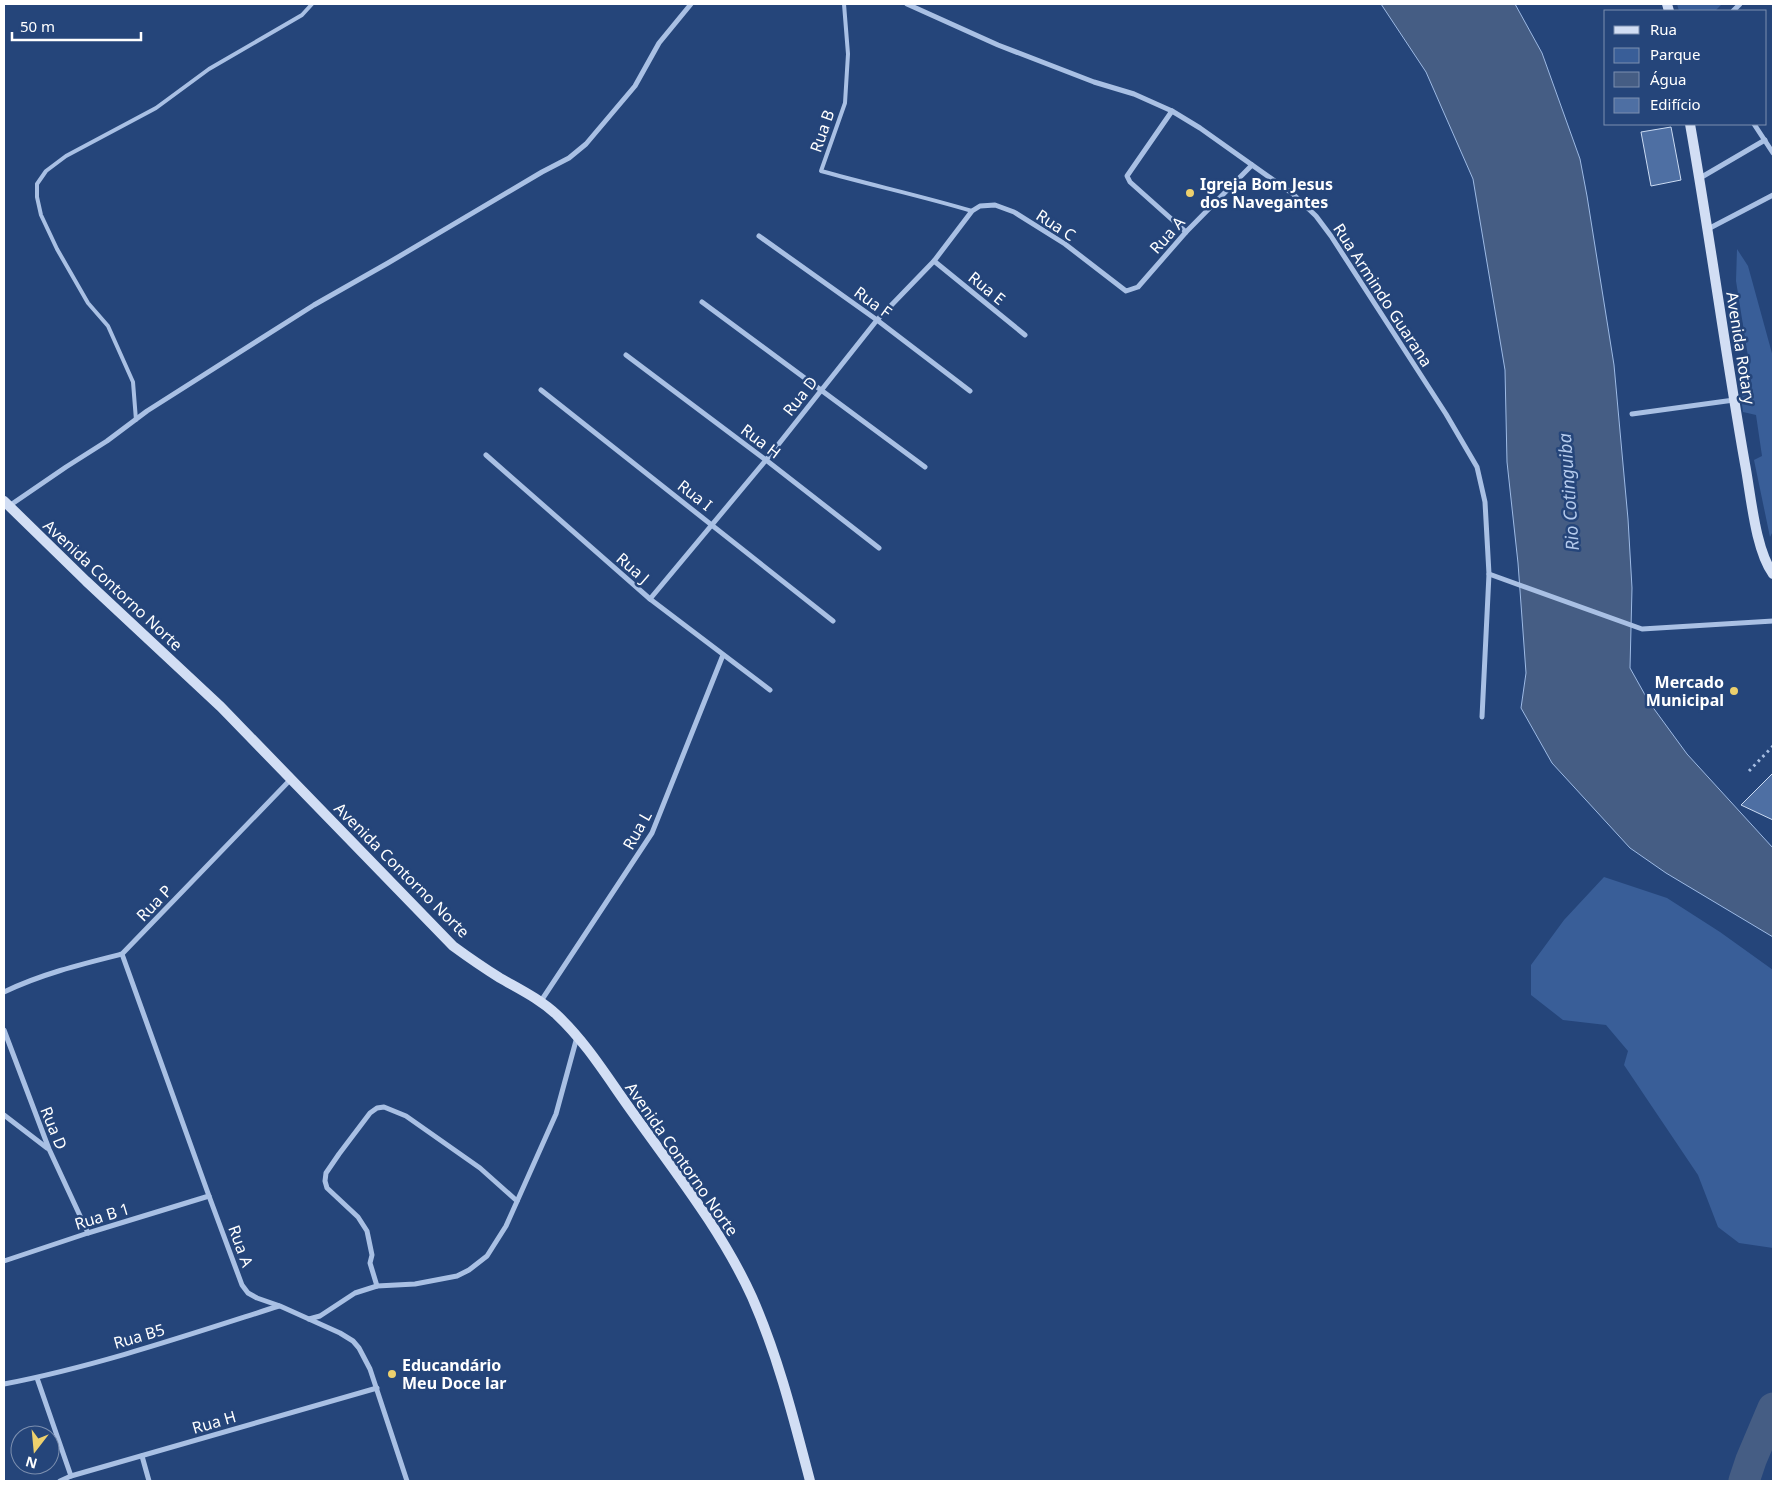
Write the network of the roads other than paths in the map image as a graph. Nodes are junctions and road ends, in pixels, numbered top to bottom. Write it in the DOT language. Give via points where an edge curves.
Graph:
graph roads {
  1 [pos="312,4"];
  2 [pos="691,4"];
  3 [pos="844,4"];
  4 [pos="908,4"];
  5 [pos="684,6"];
  6 [pos="1172,111"];
  7 [pos="1690,125"];
  8 [pos="1755,125"];
  9 [pos="1765,140"];
  10 [pos="1773,153"];
  11 [pos="1252,166"];
  12 [pos="1700,178"];
  13 [pos="1773,195"];
  14 [pos="972,211"];
  15 [pos="1708,229"];
  16 [pos="1186,232"];
  17 [pos="759,236"];
  18 [pos="934,261"];
  19 [pos="1120,287"];
  20 [pos="702,302"];
  21 [pos="876,320"];
  22 [pos="1026,335"];
  23 [pos="626,355"];
  24 [pos="822,389"];
  25 [pos="541,390"];
  26 [pos="970,391"];
  27 [pos="1734,400"];
  28 [pos="1632,414"];
  29 [pos="136,420"];
  30 [pos="486,455"];
  31 [pos="766,460"];
  32 [pos="925,467"];
  33 [pos="6,503"];
  34 [pos="713,524"];
  35 [pos="879,548"];
  36 [pos="1772,567"];
  37 [pos="1489,574"];
  38 [pos="650,600"];
  39 [pos="833,621"];
  40 [pos="1773,621"];
  41 [pos="723,655"];
  42 [pos="770,690"];
  43 [pos="1482,717"];
  44 [pos="291,779"];
  45 [pos="122,954"];
  46 [pos="4,992"];
  47 [pos="541,1001"];
  48 [pos="4,1030"];
  49 [pos="577,1036"];
  50 [pos="4,1115"];
  51 [pos="48,1149"];
  52 [pos="208,1196"];
  53 [pos="517,1201"];
  54 [pos="88,1233"];
  55 [pos="4,1260"];
  56 [pos="377,1286"];
  57 [pos="280,1306"];
  58 [pos="308,1319"];
  59 [pos="36,1378"];
  60 [pos="4,1384"];
  61 [pos="377,1388"];
  62 [pos="142,1456"];
  63 [pos="71,1476"];
  64 [pos="60,1481"];
  65 [pos="149,1481"];
  66 [pos="407,1481"];
  67 [pos="810,1481"];
  1 -- 29 [label="lane" via="302,15 209,69 156,108 66,156 46,171 37,184 41,215 57,249 88,303 108,326 133,382"];
  2 -- 5 [label="street"];
  3 -- 14 [label="lane, Rua B" via="848,54 845,103 821,171"];
  4 -- 6 [label="street, Rua Armindo Guarana" via="1007,48"];
  5 -- 29 [label="street" via="635,86 586,144 569,158 314,305"];
  6 -- 11 [label="street, Rua Armindo Guarana"];
  6 -- 16 [label="street" via="1127,176"];
  7 -- 12 [label="street, Avenida Rotary"];
  8 -- 9 [label="street"];
  9 -- 10 [label="street"];
  9 -- 12 [label="street"];
  11 -- 16 [label="street, Rua A"];
  11 -- 37 [label="street, Rua Armindo Guarana" via="1293,194 1316,216 1463,441 1477,467 1485,502"];
  12 -- 15 [label="street, Avenida Rotary"];
  13 -- 15 [label="street"];
  14 -- 18 [label="street, Rua D"];
  14 -- 19 [label="street, Rua C" via="980,206 995,205 1014,212 1065,244"];
  15 -- 27 [label="street, Avenida Rotary"];
  16 -- 19 [label="street, Rua A" via="1138,286 1126,291"];
  17 -- 21 [label="street, Rua F"];
  18 -- 21 [label="street, Rua D"];
  18 -- 22 [label="street, Rua E"];
  20 -- 24 [label="street"];
  21 -- 24 [label="street, Rua D"];
  21 -- 26 [label="street, Rua F"];
  23 -- 31 [label="street, Rua H"];
  24 -- 31 [label="street, Rua D"];
  24 -- 32 [label="street"];
  25 -- 34 [label="street, Rua I"];
  27 -- 28 [label="street"];
  27 -- 36 [label="street, Avenida Rotary" via="1761,544"];
  29 -- 33 [label="street"];
  30 -- 38 [label="street, Rua J"];
  31 -- 34 [label="street, Rua D"];
  31 -- 35 [label="street, Rua H"];
  33 -- 44 [label="street, Avenida Contorno Norte" via="221,707"];
  34 -- 38 [label="street, Rua D"];
  34 -- 39 [label="street, Rua I"];
  37 -- 40 [label="street" via="1634,627 1650,629"];
  37 -- 43 [label="street, Rua Armindo Guarana"];
  38 -- 41 [label="street, Rua J"];
  41 -- 42 [label="street, Rua J"];
  41 -- 47 [label="street, Rua L" via="652,833"];
  44 -- 45 [label="street, Rua P"];
  44 -- 47 [label="street, Avenida Contorno Norte" via="453,946"];
  45 -- 46 [label="street" via="66,969"];
  45 -- 52 [label="street, Rua A"];
  47 -- 49 [label="street, Avenida Contorno Norte"];
  48 -- 51 [label="street, Rua D"];
  49 -- 53 [label="street" via="556,1114"];
  49 -- 67 [label="street, Avenida Contorno Norte" via="722,1240 752,1298 772,1352"];
  50 -- 51 [label="street"];
  51 -- 54 [label="street, Rua D"];
  52 -- 54 [label="street, Rua B 1"];
  52 -- 57 [label="street, Rua A" via="242,1285 257,1298"];
  53 -- 56 [label="street" via="487,1256 469,1270 439,1280"];
  53 -- 56 [label="street" via="480,1168 406,1116 384,1107 377,1108 339,1154 326,1173 325,1182 367,1231 372,1255 370,1263"];
  54 -- 55 [label="street, Rua B 1"];
  56 -- 58 [label="street" via="355,1293 320,1316"];
  57 -- 58 [label="street, Rua A"];
  57 -- 59 [label="street, Rua B5"];
  58 -- 61 [label="street, Rua A" via="353,1341 367,1362"];
  59 -- 60 [label="street, Rua B5"];
  59 -- 63 [label="street"];
  61 -- 62 [label="street, Rua H"];
  61 -- 66 [label="street, Rua A"];
  62 -- 63 [label="street, Rua H"];
  62 -- 65 [label="street"];
  63 -- 64 [label="street, Rua H"];
}
